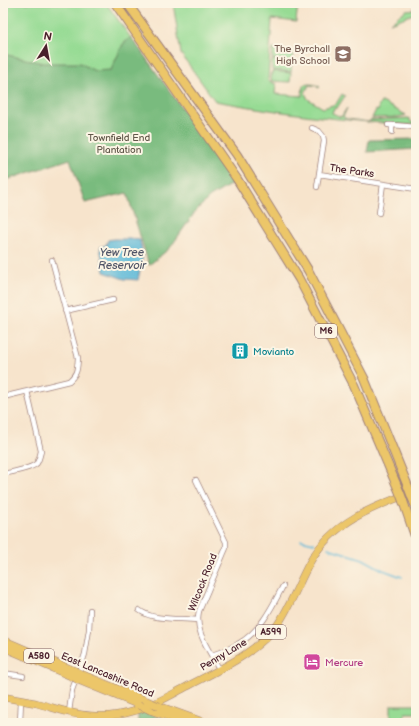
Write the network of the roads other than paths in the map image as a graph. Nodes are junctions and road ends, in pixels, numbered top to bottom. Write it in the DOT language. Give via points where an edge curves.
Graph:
graph roads {
  1 [pos="115,3"];
  2 [pos="127,3"];
  3 [pos="416,127"];
  4 [pos="312,128"];
  5 [pos="392,132"];
  6 [pos="319,174"];
  7 [pos="383,184"];
  8 [pos="317,187"];
  9 [pos="416,189"];
  10 [pos="379,213"];
  11 [pos="52,260"];
  12 [pos="113,300"];
  13 [pos="65,311"];
  14 [pos="27,391"];
  15 [pos="3,397"];
  16 [pos="3,474"];
  17 [pos="196,480"];
  18 [pos="412,493"];
  19 [pos="416,507"];
  20 [pos="416,539"];
  21 [pos="284,586"];
  22 [pos="90,610"];
  23 [pos="139,610"];
  24 [pos="197,620"];
  25 [pos="3,640"];
  26 [pos="3,647"];
  27 [pos="212,655"];
  28 [pos="219,669"];
  29 [pos="3,673"];
  30 [pos="23,676"];
  31 [pos="77,676"];
  32 [pos="3,697"];
  33 [pos="21,700"];
  34 [pos="69,712"];
  35 [pos="20,723"];
  36 [pos="186,723"];
  37 [pos="206,723"];
  1 -- 20 [label="highway, M6, bridge" via="237,178 300,279 354,385 400,493"];
  2 -- 18 [label="highway, M6" via="237,155 308,270 364,378"];
  3 -- 5 [label="street" via="390,125"];
  4 -- 6 [label="street, The Parks" via="319,131 324,138"];
  6 -- 7 [label="street, The Parks"];
  6 -- 8 [label="street, The Parks"];
  7 -- 9 [label="street, The Parks"];
  7 -- 10 [label="street, The Parks"];
  11 -- 13 [label="street"];
  12 -- 13 [label="street"];
  13 -- 14 [label="street" via="78,358 75,376 69,380"];
  14 -- 15 [label="street"];
  14 -- 16 [label="street" via="41,451 40,457 33,466"];
  17 -- 24 [label="street, Wilcock Road" via="226,542 226,548"];
  18 -- 19 [label="highway, M6"];
  18 -- 28 [label="main road, Penny Lane / A599" via="367,510 336,531 311,560 274,628 252,649"];
  21 -- 27 [label="street" via="283,592 256,630 238,644"];
  22 -- 34 [label="street" via="85,654 72,690"];
  23 -- 24 [label="street" via="160,617"];
  24 -- 27 [label="street, Wilcock Road"];
  25 -- 31 [label="main road, East Lancashire Road / A580"];
  26 -- 31 [label="main road, East Lancashire Road / A580"];
  27 -- 28 [label="street, Wilcock Road"];
  28 -- 34 [label="main road, Penny Lane / A599" via="159,702 136,711 121,715 95,716"];
  29 -- 30 [label="street"];
  31 -- 36 [label="main road, East Lancashire Road / A580, bridge" via="150,710"];
  31 -- 37 [label="main road, East Lancashire Road / A580, bridge"];
  32 -- 33 [label="main road, Penny Lane / A599"];
  33 -- 34 [label="main road, Penny Lane / A599"];
  33 -- 35 [label="street"];
}
